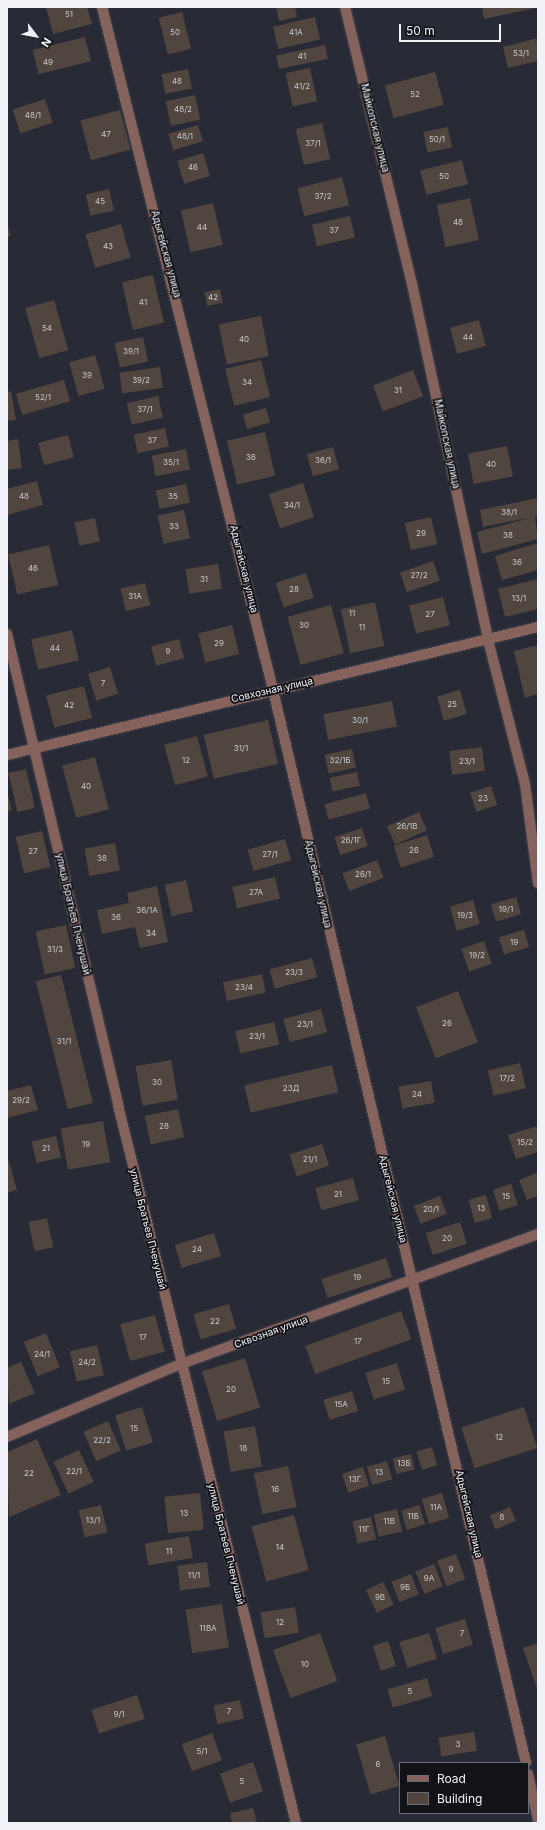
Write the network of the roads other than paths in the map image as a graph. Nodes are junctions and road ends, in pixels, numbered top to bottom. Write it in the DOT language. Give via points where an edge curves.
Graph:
graph roads {
  1 [pos="102,7"];
  2 [pos="345,7"];
  3 [pos="538,627"];
  4 [pos="7,634"];
  5 [pos="488,640"];
  6 [pos="273,690"];
  7 [pos="35,748"];
  8 [pos="7,756"];
  9 [pos="538,883"];
  10 [pos="538,1234"];
  11 [pos="413,1281"];
  12 [pos="181,1364"];
  13 [pos="7,1437"];
  14 [pos="526,1762"];
  15 [pos="529,1779"];
  16 [pos="538,1820"];
  17 [pos="296,1823"];
  1 -- 6 [label="street, Адыгейская улица"];
  2 -- 5 [label="street, Майкопская улица" via="412,284"];
  3 -- 5 [label="street, Совхозная улица"];
  4 -- 7 [label="street, улица Братьев Пченушай"];
  5 -- 6 [label="street, Совхозная улица"];
  5 -- 9 [label="street, Майкопская улица" via="525,784"];
  6 -- 7 [label="street, Совхозная улица"];
  6 -- 11 [label="street, Адыгейская улица"];
  7 -- 8 [label="street, Совхозная улица"];
  7 -- 12 [label="street, улица Братьев Пченушай"];
  10 -- 11 [label="street, Сквозная улица"];
  11 -- 12 [label="street, Сквозная улица"];
  11 -- 14 [label="street, Адыгейская улица"];
  12 -- 13 [label="street, Сквозная улица"];
  12 -- 17 [label="street, улица Братьев Пченушай"];
  15 -- 16 [label="street"];
}
